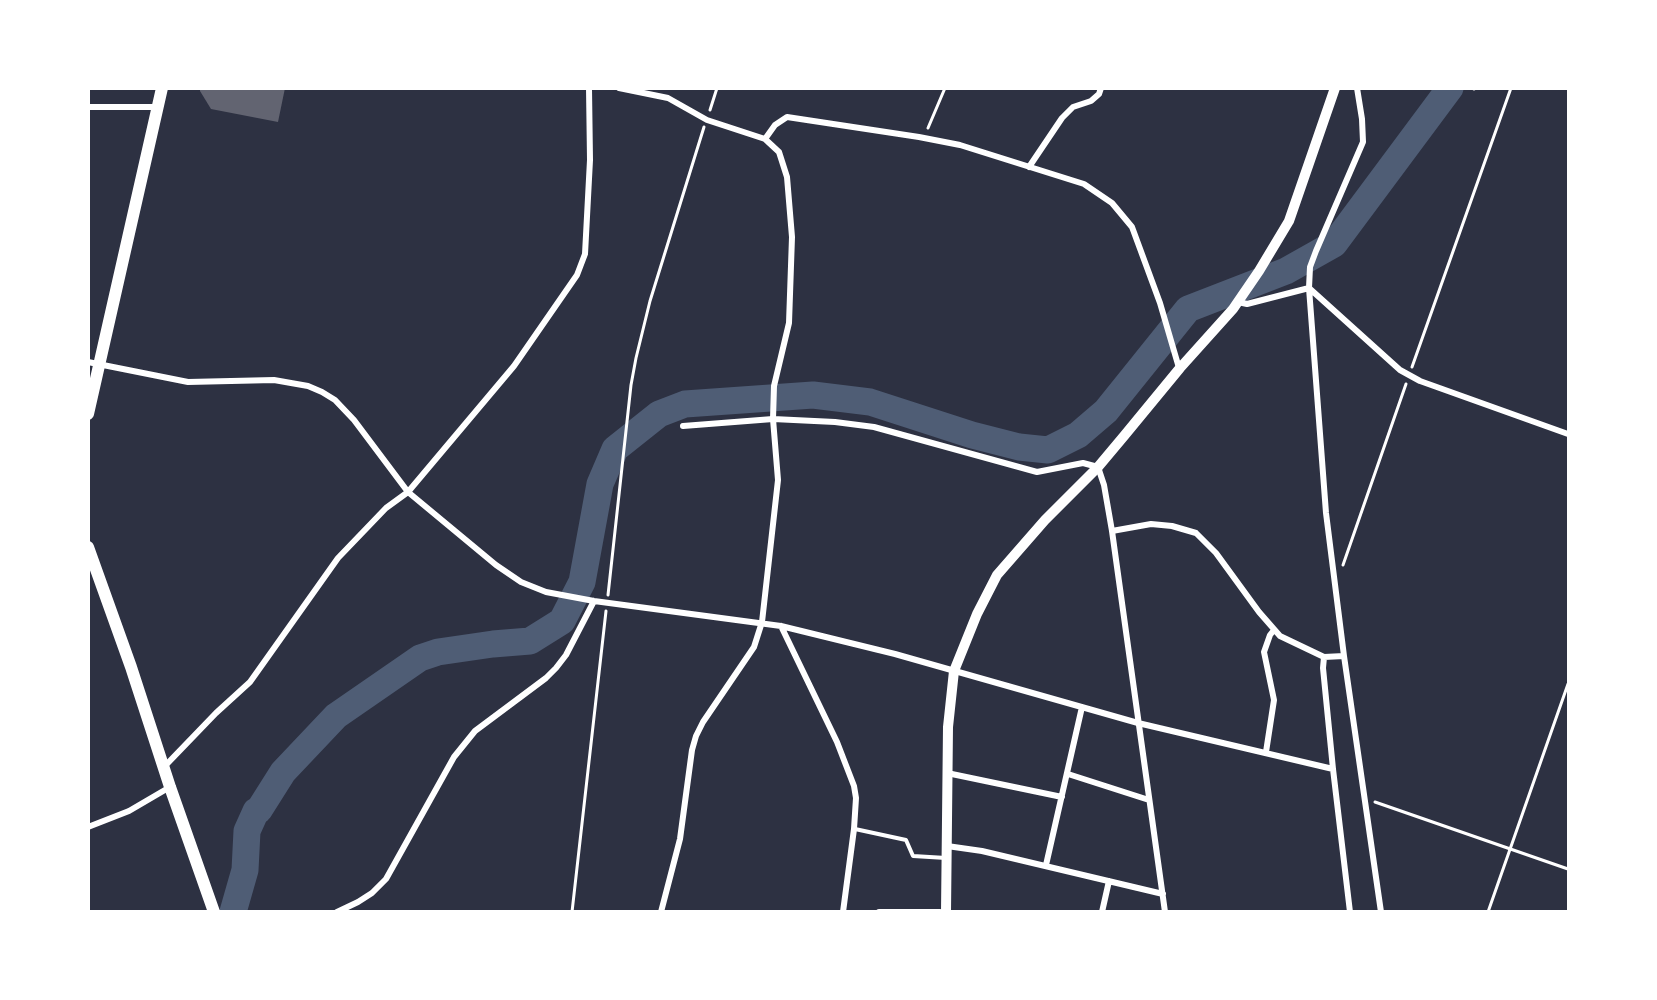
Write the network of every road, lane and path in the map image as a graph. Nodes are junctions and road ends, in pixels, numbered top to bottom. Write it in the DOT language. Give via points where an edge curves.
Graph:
graph roads {
  1 [pos="162,88"];
  2 [pos="589,88"];
  3 [pos="619,88"];
  4 [pos="717,88"];
  5 [pos="945,88"];
  6 [pos="1101,88"];
  7 [pos="1335,88"];
  8 [pos="1357,88"];
  9 [pos="1511,88"];
  10 [pos="88,107"];
  11 [pos="158,107"];
  12 [pos="706,120"];
  13 [pos="924,138"];
  14 [pos="765,139"];
  15 [pos="1029,166"];
  16 [pos="1310,288"];
  17 [pos="1238,302"];
  18 [pos="94,363"];
  19 [pos="1180,368"];
  20 [pos="1409,375"];
  21 [pos="88,414"];
  22 [pos="772,419"];
  23 [pos="683,426"];
  24 [pos="1569,434"];
  25 [pos="1098,466"];
  26 [pos="408,492"];
  27 [pos="1112,531"];
  28 [pos="88,547"];
  29 [pos="1333,569"];
  30 [pos="594,601"];
  31 [pos="607,602"];
  32 [pos="762,622"];
  33 [pos="781,626"];
  34 [pos="1274,630"];
  35 [pos="1344,656"];
  36 [pos="1324,657"];
  37 [pos="954,670"];
  38 [pos="1569,684"];
  39 [pos="1083,707"];
  40 [pos="1138,723"];
  41 [pos="1266,752"];
  42 [pos="164,768"];
  43 [pos="1333,769"];
  44 [pos="947,773"];
  45 [pos="1068,774"];
  46 [pos="170,787"];
  47 [pos="1062,797"];
  48 [pos="1149,800"];
  49 [pos="1365,801"];
  50 [pos="88,827"];
  51 [pos="854,829"];
  52 [pos="947,846"];
  53 [pos="1511,848"];
  54 [pos="947,858"];
  55 [pos="1046,866"];
  56 [pos="1569,868"];
  57 [pos="1109,881"];
  58 [pos="1163,894"];
  59 [pos="213,910"];
  60 [pos="337,912"];
  61 [pos="572,912"];
  62 [pos="661,912"];
  63 [pos="843,912"];
  64 [pos="879,912"];
  65 [pos="940,912"];
  66 [pos="946,912"];
  67 [pos="1102,912"];
  68 [pos="1165,912"];
  69 [pos="1350,912"];
  70 [pos="1381,912"];
  71 [pos="1488,912"];
  1 -- 11 [label="main road"];
  2 -- 26 [label="street" via="585,254 577,275 514,366"];
  3 -- 12 [label="street" via="668,98"];
  4 -- 12 [label="path"];
  5 -- 13 [label="path"];
  6 -- 15 [label="street" via="1091,101 1073,107 1062,118"];
  7 -- 17 [label="street" via="1289,221"];
  8 -- 16 [label="street" via="1361,149 1310,267"];
  9 -- 20 [label="path"];
  10 -- 11 [label="street"];
  11 -- 18 [label="main road"];
  12 -- 14 [label="street"];
  12 -- 31 [label="path" via="642,331 631,385"];
  13 -- 14 [label="street" via="787,117"];
  13 -- 15 [label="street"];
  14 -- 22 [label="street" via="779,152 787,177 792,237 789,323 774,386"];
  15 -- 19 [label="street" via="1084,184 1112,203 1132,227"];
  16 -- 17 [label="street" via="1247,304"];
  16 -- 20 [label="street"];
  16 -- 29 [label="street"];
  17 -- 19 [label="street"];
  18 -- 21 [label="main road"];
  18 -- 26 [label="street" via="188,382 274,380 308,386 335,400 354,420"];
  19 -- 25 [label="street"];
  20 -- 24 [label="street"];
  20 -- 29 [label="path" via="1342,567"];
  22 -- 23 [label="street"];
  22 -- 25 [label="street" via="874,427 1037,472 1083,464"];
  22 -- 32 [label="street" via="778,480"];
  25 -- 27 [label="street"];
  25 -- 37 [label="street" via="997,575"];
  26 -- 30 [label="street" via="521,582 546,592"];
  26 -- 42 [label="street" via="386,508 338,558 250,682"];
  27 -- 34 [label="street" via="1152,524 1196,533 1216,553"];
  27 -- 40 [label="street"];
  28 -- 42 [label="main road"];
  29 -- 35 [label="street"];
  30 -- 31 [label="street"];
  30 -- 60 [label="street" via="556,668 475,731 454,757 386,879 365,898"];
  31 -- 32 [label="street"];
  31 -- 61 [label="path"];
  32 -- 33 [label="street"];
  32 -- 62 [label="street" via="754,647 696,735 680,839"];
  33 -- 37 [label="street"];
  33 -- 51 [label="street" via="851,775 856,798"];
  34 -- 36 [label="street"];
  34 -- 41 [label="street" via="1264,652 1274,700"];
  35 -- 36 [label="street"];
  35 -- 49 [label="street"];
  36 -- 43 [label="street"];
  37 -- 39 [label="street"];
  37 -- 44 [label="street"];
  38 -- 53 [label="path"];
  39 -- 40 [label="street"];
  39 -- 45 [label="street"];
  40 -- 41 [label="street"];
  40 -- 48 [label="street"];
  41 -- 43 [label="street"];
  42 -- 46 [label="main road"];
  43 -- 69 [label="street"];
  44 -- 47 [label="street"];
  44 -- 52 [label="street"];
  45 -- 47 [label="street"];
  45 -- 48 [label="street"];
  46 -- 50 [label="street" via="129,811"];
  46 -- 59 [label="main road"];
  47 -- 55 [label="street"];
  48 -- 58 [label="street"];
  49 -- 53 [label="path"];
  49 -- 70 [label="street"];
  51 -- 54 [label="lane" via="906,840 913,856"];
  51 -- 63 [label="street"];
  52 -- 54 [label="street"];
  52 -- 55 [label="street"];
  53 -- 56 [label="path"];
  53 -- 71 [label="path"];
  54 -- 66 [label="street"];
  55 -- 57 [label="street"];
  57 -- 58 [label="street"];
  57 -- 67 [label="street"];
  58 -- 68 [label="street"];
  64 -- 65 [label="street"];
}
